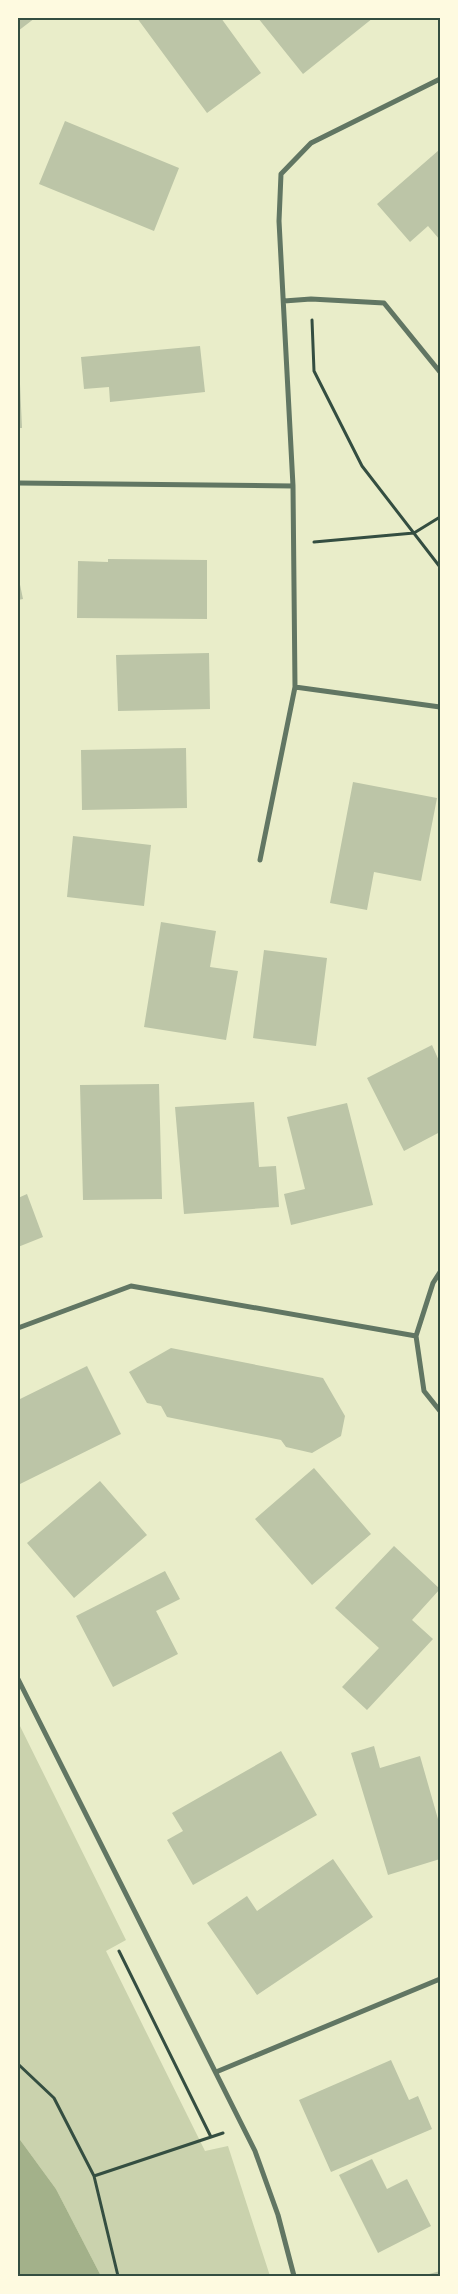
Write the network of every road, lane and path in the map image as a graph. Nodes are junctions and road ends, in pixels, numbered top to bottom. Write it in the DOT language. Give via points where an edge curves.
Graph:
graph roads {
  1 [pos="440,80"];
  2 [pos="311,299"];
  3 [pos="284,301"];
  4 [pos="440,372"];
  5 [pos="18,483"];
  6 [pos="293,486"];
  7 [pos="440,517"];
  8 [pos="414,533"];
  9 [pos="294,541"];
  10 [pos="440,567"];
  11 [pos="295,687"];
  12 [pos="440,707"];
  13 [pos="260,860"];
  14 [pos="440,1272"];
  15 [pos="18,1328"];
  16 [pos="416,1336"];
  17 [pos="440,1411"];
  18 [pos="18,1679"];
  19 [pos="119,1952"];
  20 [pos="440,1979"];
  21 [pos="18,2064"];
  22 [pos="216,2072"];
  23 [pos="243,2126"];
  24 [pos="211,2137"];
  25 [pos="94,2176"];
  26 [pos="118,2276"];
  27 [pos="294,2276"];
  1 -- 3 [label="street" via="311,143 281,174"];
  2 -- 3 [label="street"];
  2 -- 4 [label="street" via="384,303"];
  2 -- 8 [label="path" via="314,371 362,466"];
  3 -- 6 [label="street"];
  5 -- 6 [label="street"];
  6 -- 9 [label="street"];
  7 -- 8 [label="path"];
  8 -- 9 [label="path"];
  8 -- 10 [label="path"];
  9 -- 11 [label="street"];
  11 -- 12 [label="street"];
  11 -- 13 [label="street"];
  14 -- 16 [label="street"];
  15 -- 16 [label="street" via="131,1286"];
  16 -- 17 [label="street" via="424,1391"];
  18 -- 22 [label="street"];
  19 -- 24 [label="path"];
  20 -- 22 [label="street"];
  21 -- 25 [label="path" via="54,2098"];
  22 -- 23 [label="street"];
  23 -- 24 [label="path"];
  23 -- 27 [label="street" via="278,2215"];
  24 -- 25 [label="path"];
  25 -- 26 [label="path"];
}
